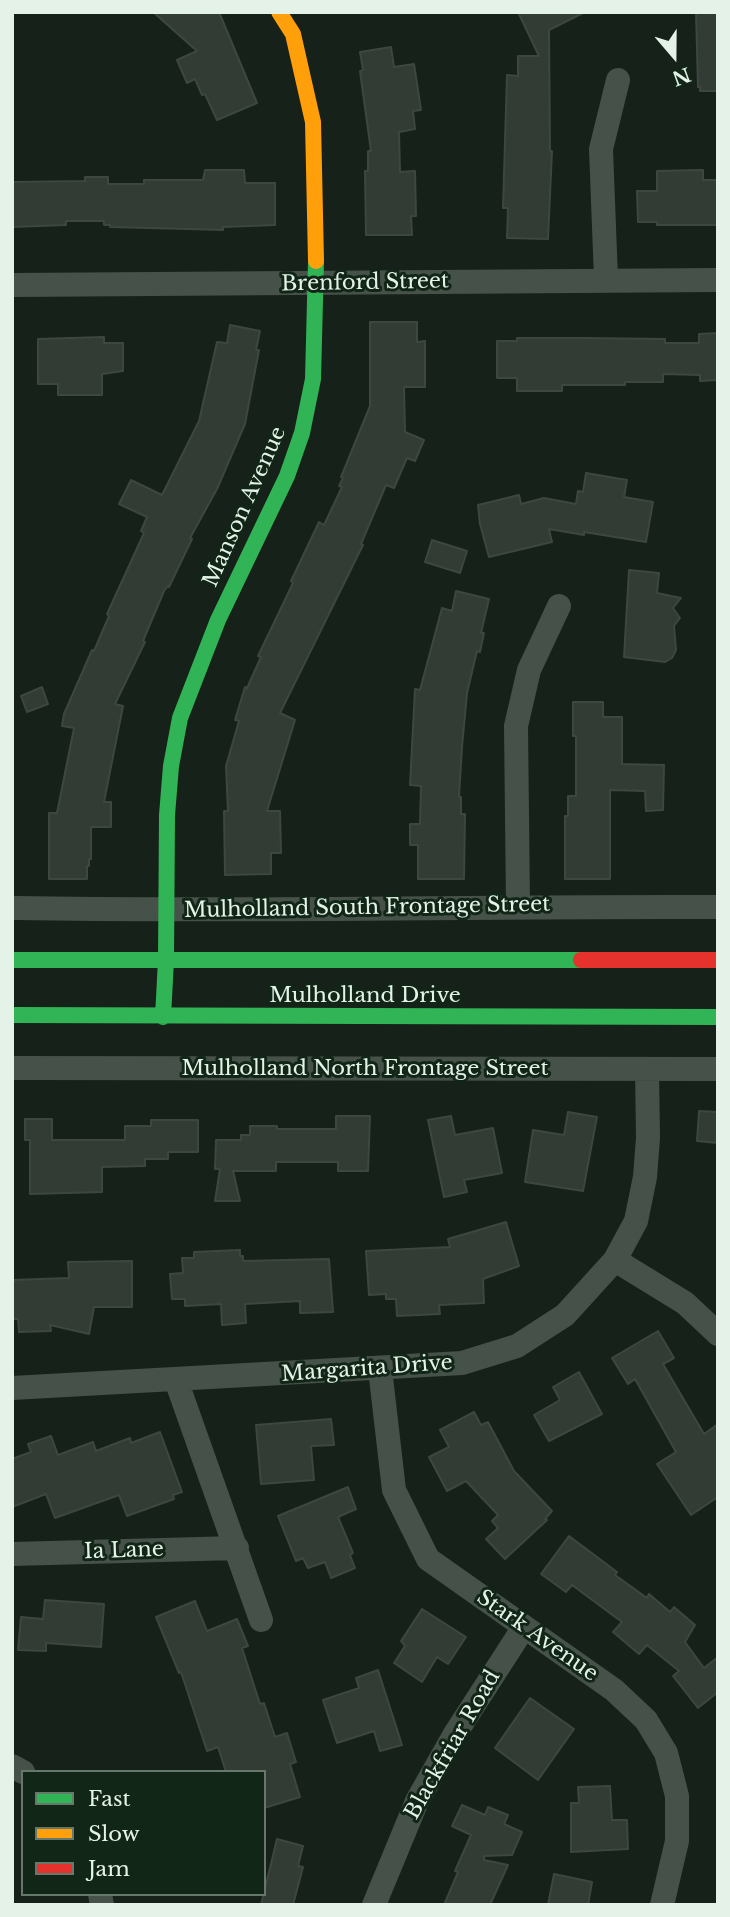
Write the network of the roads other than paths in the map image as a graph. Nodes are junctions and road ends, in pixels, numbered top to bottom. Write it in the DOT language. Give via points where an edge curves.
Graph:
graph roads {
  1 [pos="279,12"];
  2 [pos="618,80"];
  3 [pos="606,279"];
  4 [pos="718,280"];
  5 [pos="317,284"];
  6 [pos="12,285"];
  7 [pos="559,606"];
  8 [pos="518,906"];
  9 [pos="718,907"];
  10 [pos="16,908"];
  11 [pos="166,911"];
  12 [pos="12,960"];
  13 [pos="166,960"];
  14 [pos="718,960"];
  15 [pos="12,1015"];
  16 [pos="163,1017"];
  17 [pos="718,1017"];
  18 [pos="12,1068"];
  19 [pos="647,1069"];
  20 [pos="718,1069"];
  21 [pos="615,1260"];
  22 [pos="718,1334"];
  23 [pos="380,1369"];
  24 [pos="176,1380"];
  25 [pos="12,1388"];
  26 [pos="237,1548"];
  27 [pos="12,1555"];
  28 [pos="261,1620"];
  29 [pos="524,1627"];
  30 [pos="374,1905"];
  31 [pos="662,1905"];
  1 -- 5 [label="main road, Manson Avenue" via="293,34 313,122"];
  2 -- 3 [label="street" via="601,149"];
  3 -- 4 [label="street, Brenford Street"];
  3 -- 5 [label="street, Brenford Street"];
  5 -- 6 [label="street, Brenford Street"];
  5 -- 11 [label="main road, Manson Avenue" via="313,379 302,433 287,476 218,620 180,718 167,815"];
  7 -- 8 [label="street" via="529,670 516,726"];
  8 -- 9 [label="street, Mulholland South Frontage Street"];
  8 -- 11 [label="street, Mulholland South Frontage Street"];
  10 -- 11 [label="street, Mulholland South Frontage Street"];
  11 -- 13 [label="main road, Manson Avenue"];
  12 -- 13 [label="main road, Mulholland Drive"];
  13 -- 14 [label="main road, Mulholland Drive"];
  13 -- 16 [label="main road, Manson Avenue"];
  15 -- 16 [label="main road, Mulholland Drive"];
  16 -- 17 [label="main road, Mulholland Drive"];
  18 -- 19 [label="street, Mulholland North Frontage Street"];
  19 -- 20 [label="street, Mulholland North Frontage Street"];
  19 -- 21 [label="street, Margarita Drive" via="645,1177 636,1222"];
  21 -- 22 [label="street" via="685,1303"];
  21 -- 23 [label="street, Margarita Drive" via="565,1315 517,1346 462,1363"];
  23 -- 24 [label="street, Margarita Drive"];
  23 -- 29 [label="street, Stark Avenue" via="394,1490 428,1559"];
  24 -- 25 [label="street, Margarita Drive"];
  24 -- 26 [label="street"];
  26 -- 27 [label="street, Ia Lane"];
  26 -- 28 [label="street"];
  29 -- 30 [label="street, Blackfriar Road" via="417,1801"];
  29 -- 31 [label="street, Stark Avenue" via="614,1690 646,1720 666,1753 677,1796 677,1841"];
}
